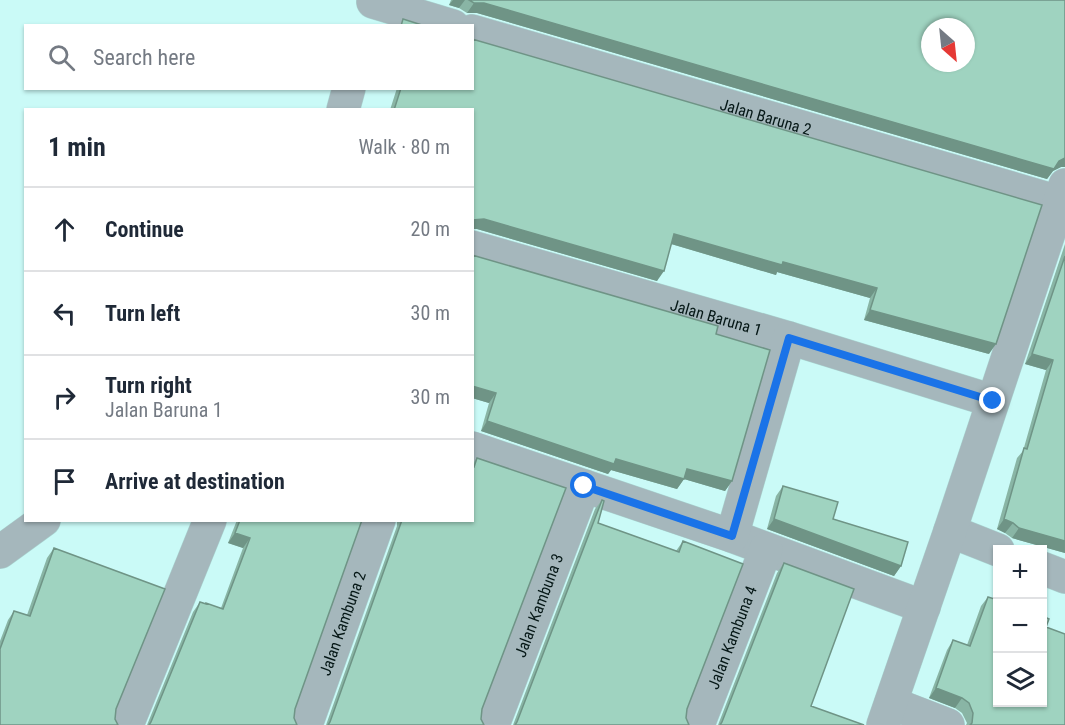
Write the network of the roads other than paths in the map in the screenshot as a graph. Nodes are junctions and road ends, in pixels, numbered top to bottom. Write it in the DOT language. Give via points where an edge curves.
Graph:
graph roads {
  1 [pos="371,9"];
  2 [pos="443,24"];
  3 [pos="474,32"];
  4 [pos="348,90"];
  5 [pos="344,108"];
  6 [pos="1062,193"];
  7 [pos="474,248"];
  8 [pos="789,338"];
  9 [pos="993,401"];
  10 [pos="474,449"];
  11 [pos="584,486"];
  12 [pos="41,522"];
  13 [pos="209,522"];
  14 [pos="378,522"];
  15 [pos="950,531"];
  16 [pos="732,536"];
  17 [pos="993,548"];
  18 [pos="766,549"];
  19 [pos="0,552"];
  20 [pos="1047,570"];
  21 [pos="1065,577"];
  22 [pos="924,608"];
  23 [pos="887,714"];
  24 [pos="127,725"];
  25 [pos="306,725"];
  26 [pos="493,725"];
  27 [pos="698,725"];
  28 [pos="948,725"];
  1 -- 2 [label="street"];
  3 -- 6 [label="street, Jalan Baruna 2"];
  4 -- 5 [label="street"];
  6 -- 9 [label="street"];
  7 -- 8 [label="street, Jalan Baruna 1"];
  8 -- 9 [label="street, Jalan Baruna 1"];
  8 -- 16 [label="street"];
  9 -- 15 [label="street"];
  10 -- 11 [label="street"];
  11 -- 16 [label="street"];
  11 -- 26 [label="street, Jalan Kambuna 3"];
  12 -- 19 [label="street"];
  13 -- 24 [label="street"];
  14 -- 25 [label="street, Jalan Kambuna 2"];
  15 -- 17 [label="street"];
  15 -- 22 [label="street"];
  16 -- 18 [label="street"];
  18 -- 22 [label="street"];
  18 -- 27 [label="street, Jalan Kambuna 4"];
  20 -- 21 [label="street"];
  22 -- 23 [label="street"];
  23 -- 28 [label="street"];
}
